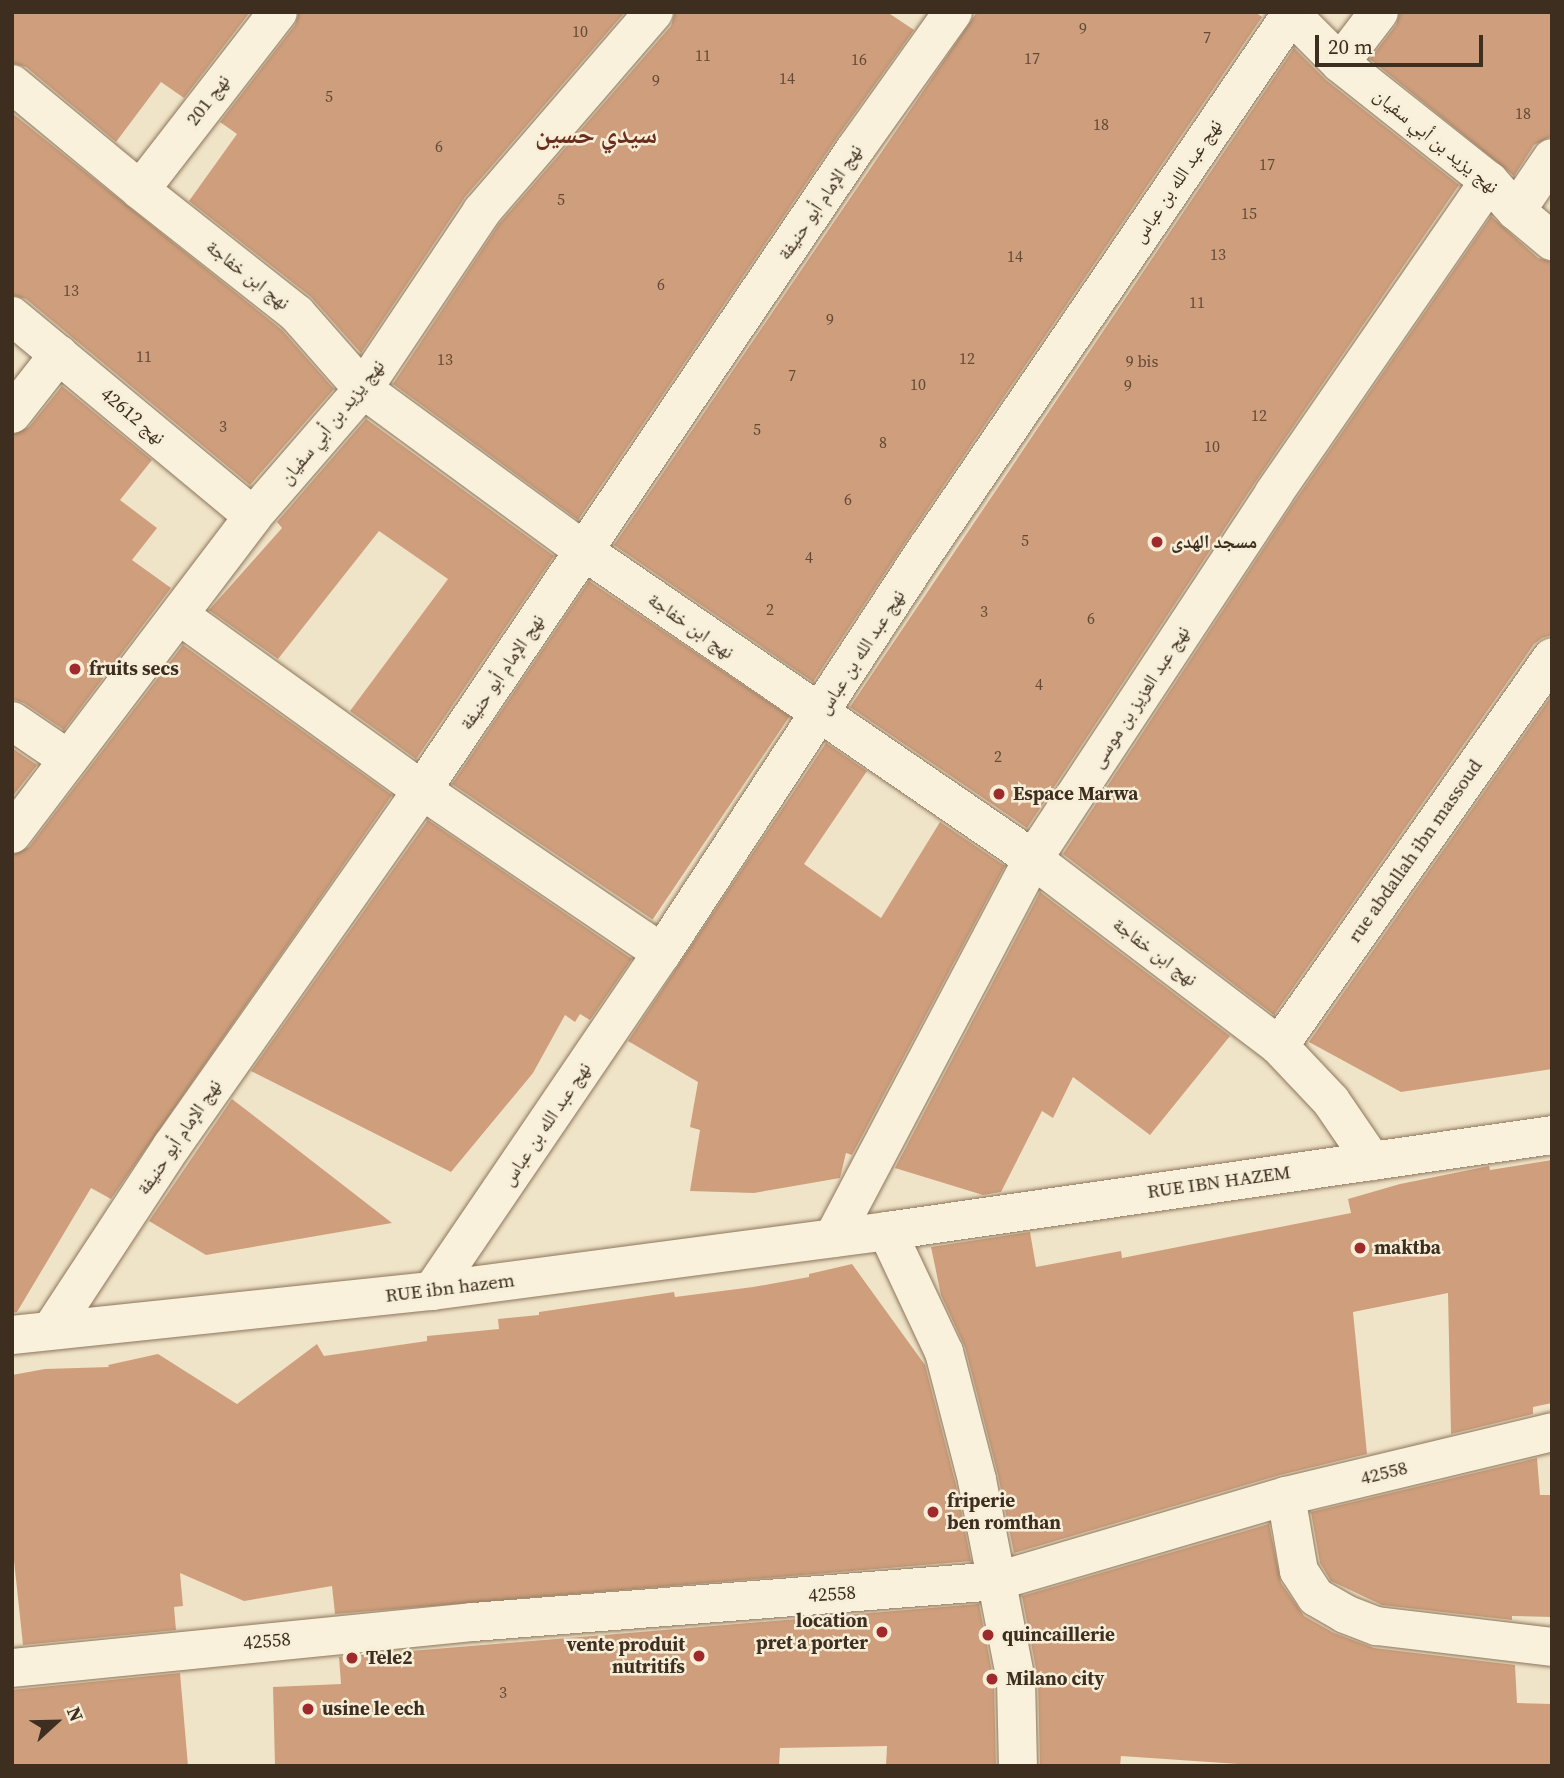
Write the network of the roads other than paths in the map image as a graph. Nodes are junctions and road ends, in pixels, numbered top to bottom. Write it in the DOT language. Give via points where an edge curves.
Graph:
graph roads {
  1 [pos="278,12"];
  2 [pos="654,12"];
  3 [pos="953,12"];
  4 [pos="1379,12"];
  5 [pos="1290,13"];
  6 [pos="1340,63"];
  7 [pos="12,84"];
  8 [pos="1552,158"];
  9 [pos="1489,181"];
  10 [pos="140,190"];
  11 [pos="1516,211"];
  12 [pos="1552,241"];
  13 [pos="12,316"];
  14 [pos="59,354"];
  15 [pos="363,390"];
  16 [pos="12,414"];
  17 [pos="253,516"];
  18 [pos="584,551"];
  19 [pos="179,615"];
  20 [pos="1552,657"];
  21 [pos="820,716"];
  22 [pos="12,721"];
  23 [pos="68,759"];
  24 [pos="422,790"];
  25 [pos="12,834"];
  26 [pos="1033,859"];
  27 [pos="662,953"];
  28 [pos="1279,1046"];
  29 [pos="1552,1135"];
  30 [pos="1372,1160"];
  31 [pos="887,1231"];
  32 [pos="832,1238"];
  33 [pos="432,1291"];
  34 [pos="51,1330"];
  35 [pos="12,1335"];
  36 [pos="1552,1432"];
  37 [pos="1286,1496"];
  38 [pos="997,1581"];
  39 [pos="1552,1647"];
  40 [pos="12,1668"];
  41 [pos="1017,1766"];
  1 -- 10 [label="street, نهج 201"];
  2 -- 15 [label="street, نهج يزيد بن أبي سفيان" via="482,211"];
  3 -- 18 [label="street, نهج الإمام أبو حنيفة"];
  4 -- 6 [label="street"];
  5 -- 6 [label="street, نهج يزيد بن أبي سفيان"];
  5 -- 21 [label="street, نهج عبد الله بن عباس" via="928,547"];
  6 -- 9 [label="street, نهج يزيد بن أبي سفيان"];
  7 -- 10 [label="street, نهج ابن خفاجة"];
  8 -- 11 [label="street"];
  9 -- 11 [label="street, نهج يزيد بن أبي سفيان"];
  9 -- 26 [label="street, نهج عبد العزيز بن موسى" via="1274,493"];
  10 -- 15 [label="street, نهج ابن خفاجة" via="297,314"];
  11 -- 12 [label="street, نهج يزيد بن أبي سفيان"];
  13 -- 14 [label="street, نهج 42612"];
  14 -- 16 [label="street"];
  14 -- 17 [label="street, نهج 42612"];
  15 -- 17 [label="street, نهج يزيد بن أبي سفيان"];
  15 -- 18 [label="street, نهج ابن خفاجة"];
  17 -- 19 [label="street, نهج يزيد بن أبي سفيان"];
  18 -- 21 [label="street, نهج ابن خفاجة"];
  18 -- 24 [label="street, نهج الإمام أبو حنيفة"];
  19 -- 23 [label="street, نهج يزيد بن أبي سفيان"];
  19 -- 24 [label="street"];
  20 -- 28 [label="street, rue abdallah ibn massoud"];
  21 -- 26 [label="street, نهج ابن خفاجة"];
  21 -- 27 [label="street, نهج عبد الله بن عباس"];
  22 -- 23 [label="street"];
  23 -- 25 [label="street, نهج يزيد بن أبي سفيان"];
  24 -- 27 [label="street"];
  24 -- 34 [label="street, نهج الإمام أبو حنيفة" via="172,1146"];
  26 -- 28 [label="street, نهج ابن خفاجة"];
  26 -- 32 [label="street, نهج عبد العزيز بن موسى"];
  27 -- 33 [label="street, نهج عبد الله بن عباس"];
  28 -- 30 [label="street, نهج ابن خفاجة" via="1331,1101"];
  29 -- 30 [label="street, RUE IBN HAZEM"];
  30 -- 31 [label="street, RUE IBN HAZEM"];
  31 -- 32 [label="street, RUE ibn hazem"];
  31 -- 38 [label="street" via="944,1352 977,1479"];
  32 -- 33 [label="street, RUE ibn hazem"];
  33 -- 34 [label="street, RUE ibn hazem"];
  34 -- 35 [label="street, RUE ibn hazem"];
  36 -- 37 [label="street, 42558"];
  37 -- 38 [label="street, 42558"];
  37 -- 39 [label="street" via="1299,1571 1316,1597 1345,1614 1377,1626"];
  38 -- 40 [label="street, 42558" via="473,1622"];
  38 -- 41 [label="street" via="1016,1680"];
}
